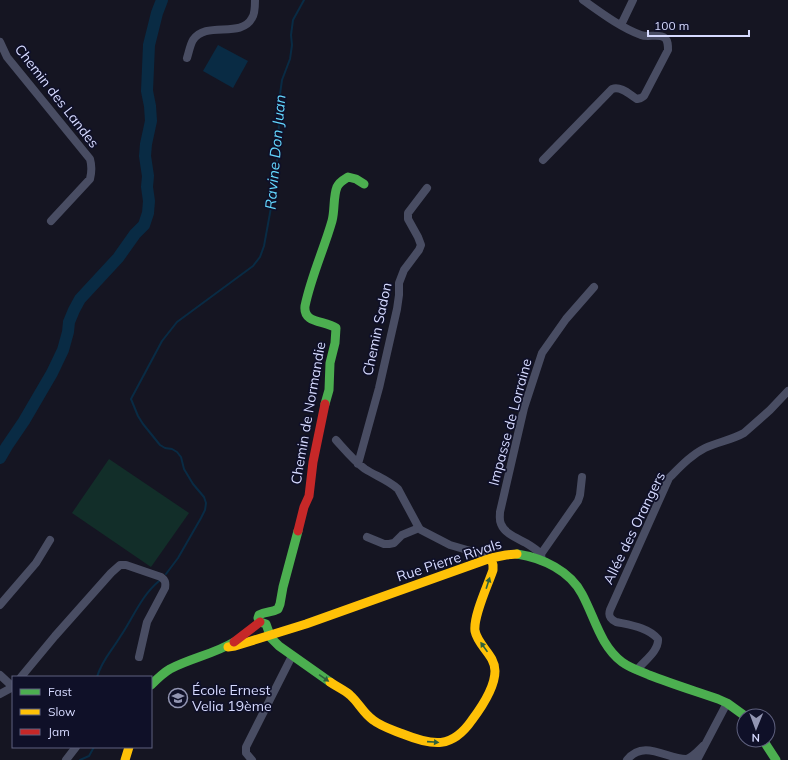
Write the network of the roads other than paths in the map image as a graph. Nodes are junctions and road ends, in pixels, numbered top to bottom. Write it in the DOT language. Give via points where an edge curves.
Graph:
graph roads {
  1 [pos="255,0"];
  2 [pos="583,0"];
  3 [pos="633,0"];
  4 [pos="621,25"];
  5 [pos="0,42"];
  6 [pos="187,58"];
  7 [pos="543,160"];
  8 [pos="364,184"];
  9 [pos="427,188"];
  10 [pos="50,221"];
  11 [pos="594,288"];
  12 [pos="788,391"];
  13 [pos="336,440"];
  14 [pos="358,464"];
  15 [pos="582,477"];
  16 [pos="419,528"];
  17 [pos="367,537"];
  18 [pos="50,540"];
  19 [pos="542,558"];
  20 [pos="488,559"];
  21 [pos="0,605"];
  22 [pos="260,622"];
  23 [pos="269,633"];
  24 [pos="231,644"];
  25 [pos="292,656"];
  26 [pos="139,657"];
  27 [pos="637,670"];
  28 [pos="0,675"];
  29 [pos="22,676"];
  30 [pos="152,684"];
  31 [pos="12,686"];
  32 [pos="12,688"];
  33 [pos="0,694"];
  34 [pos="727,703"];
  35 [pos="736,710"];
  36 [pos="704,745"];
  37 [pos="75,748"];
  38 [pos="129,748"];
  39 [pos="768,748"];
  40 [pos="66,760"];
  41 [pos="125,760"];
  42 [pos="252,760"];
  43 [pos="627,760"];
  44 [pos="697,760"];
  45 [pos="776,760"];
  1 -- 6 [label="street" via="252,18 246,25 201,34 194,40"];
  2 -- 4 [label="street"];
  3 -- 4 [label="street"];
  4 -- 7 [label="street" via="641,35 658,36 668,42 668,50 644,96 637,99 621,89 612,89"];
  5 -- 10 [label="street, Chemin des Landes" via="7,57 90,159 92,165 90,179"];
  8 -- 22 [label="street, Chemin de Normandie" via="348,178 339,183 332,219 308,296 306,315 336,328 330,363 329,390 313,462 309,496 280,604 278,609 259,615"];
  9 -- 14 [label="street, Chemin Sadon" via="408,213 408,219 420,245 399,283 397,309"];
  11 -- 19 [label="street, Impasse de Lorraine" via="566,319 542,353 524,408 500,512 503,527 528,544"];
  12 -- 27 [label="street, Allée des Orangers" via="744,433 704,449 669,478 609,614 612,620 644,629 658,639 657,646"];
  13 -- 14 [label="street"];
  14 -- 16 [label="street" via="398,489"];
  15 -- 19 [label="street" via="578,501"];
  16 -- 17 [label="street" via="389,544"];
  16 -- 20 [label="street" via="450,545 482,554"];
  18 -- 21 [label="street" via="36,563"];
  19 -- 20 [label="street, Rue Pierre Rivals" via="504,555"];
  19 -- 27 [label="street, Rue Pierre Rivals" via="576,583 606,644 624,663"];
  20 -- 23 [label="street, Rue Pierre Rivals" via="316,620 304,621"];
  25 -- 20 [label="street, one-way" via="351,696 369,718 383,726 418,740 446,743 468,728 493,683 495,664 475,630 494,566"];
  22 -- 23 [label="street" via="268,626"];
  22 -- 24 [label="street"];
  23 -- 24 [label="street, Rue Pierre Rivals" via="235,646"];
  23 -- 25 [label="street" via="270,638 278,646"];
  24 -- 30 [label="street, Rue Pierre Rivals" via="170,670"];
  25 -- 42 [label="street" via="246,747 246,753"];
  26 -- 29 [label="street" via="148,622 165,584 161,577 126,564 120,565 111,573"];
  27 -- 34 [label="street, Rue Pierre Rivals"];
  28 -- 31 [label="street"];
  32 -- 33 [label="street"];
  34 -- 35 [label="street, Rue Pierre Rivals"];
  34 -- 36 [label="street"];
  36 -- 43 [label="street" via="693,756 683,760 650,752 639,752"];
  36 -- 44 [label="street"];
  37 -- 40 [label="street"];
  38 -- 41 [label="street"];
  39 -- 45 [label="street"];
}
